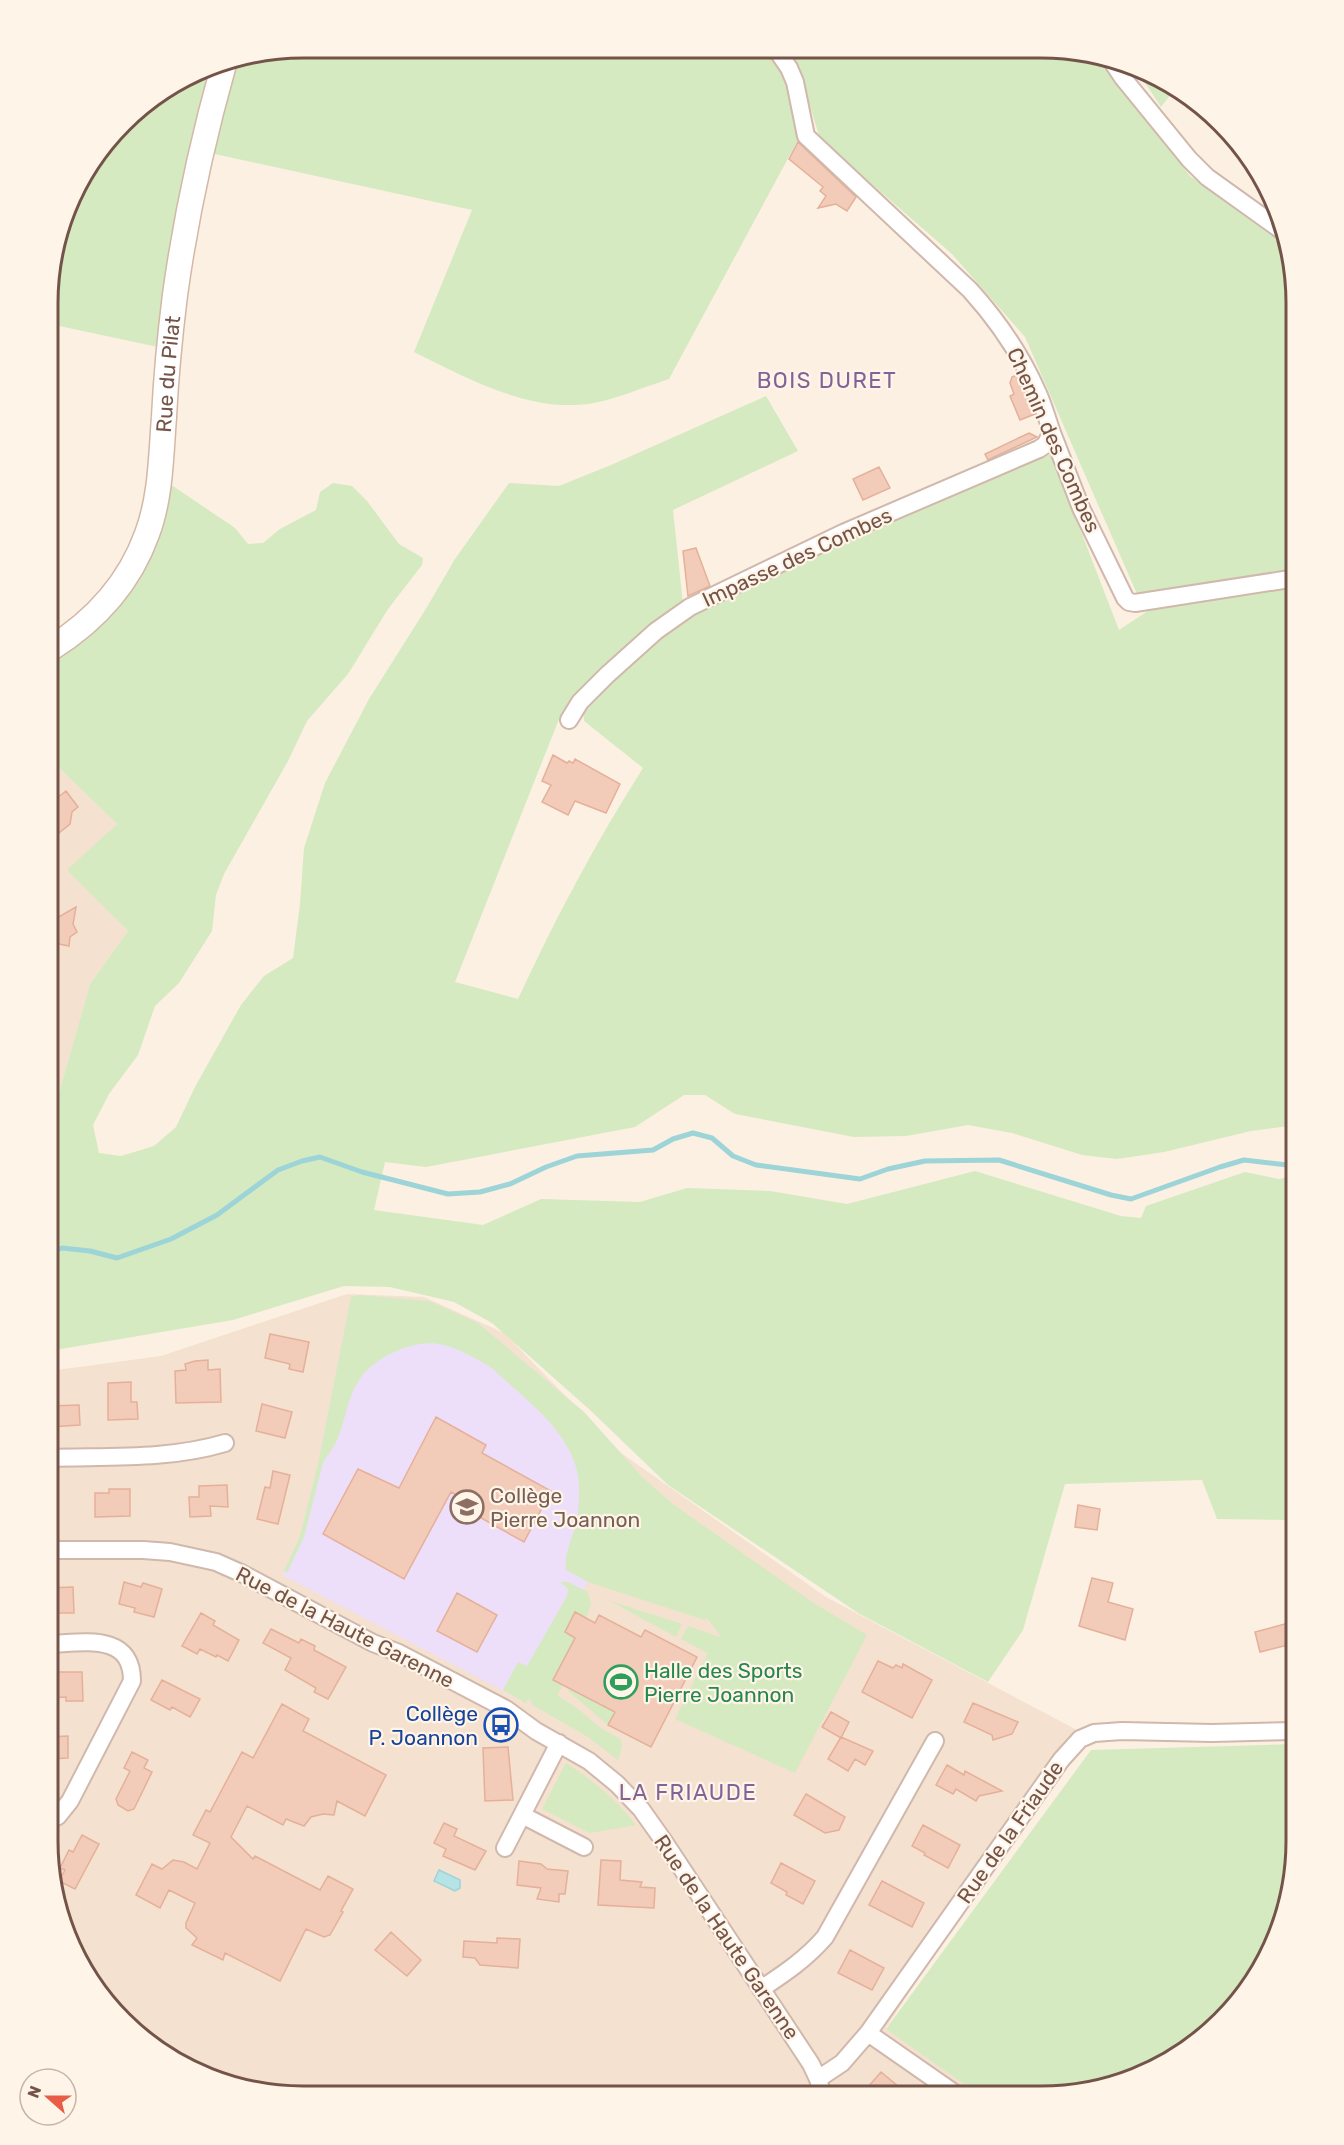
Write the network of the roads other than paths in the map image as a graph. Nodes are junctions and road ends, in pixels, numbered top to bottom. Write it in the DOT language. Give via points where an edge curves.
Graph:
graph roads {
  1 [pos="782,58"];
  2 [pos="1119,72"];
  3 [pos="222,73"];
  4 [pos="1271,223"];
  5 [pos="1051,434"];
  6 [pos="1286,580"];
  7 [pos="58,644"];
  8 [pos="569,720"];
  9 [pos="225,1443"];
  10 [pos="58,1458"];
  11 [pos="58,1550"];
  12 [pos="58,1644"];
  13 [pos="1286,1731"];
  14 [pos="935,1741"];
  15 [pos="559,1743"];
  16 [pos="522,1815"];
  17 [pos="58,1816"];
  18 [pos="584,1847"];
  19 [pos="505,1848"];
  20 [pos="761,1989"];
  21 [pos="868,2033"];
  22 [pos="818,2079"];
  23 [pos="820,2086"];
  24 [pos="944,2086"];
  1 -- 5 [label="street, Chemin des Combes" via="795,82 806,136 993,316 1020,356 1038,393"];
  2 -- 4 [label="street" via="1207,177"];
  3 -- 7 [label="main road, Rue du Pilat" via="185,226 157,494 148,532 135,563 114,594 92,620"];
  5 -- 6 [label="street, Chemin des Combes" via="1081,508 1129,602"];
  5 -- 8 [label="street, Impasse des Combes" via="1039,449 843,533 690,607 607,675 580,702"];
  9 -- 10 [label="street" via="167,1455"];
  11 -- 15 [label="street, Rue de la Haute Garenne" via="143,1550 216,1562 506,1709"];
  12 -- 17 [label="street" via="116,1647 130,1663 132,1681 70,1801"];
  13 -- 21 [label="street, Rue de la Friaude" via="1122,1731 1094,1733 1080,1739 1061,1760"];
  14 -- 20 [label="street" via="825,1937 794,1967"];
  15 -- 16 [label="street"];
  15 -- 20 [label="street, Rue de la Haute Garenne" via="589,1761 641,1809"];
  16 -- 18 [label="street"];
  16 -- 19 [label="street"];
  20 -- 22 [label="street, Rue de la Haute Garenne"];
  21 -- 22 [label="street, Rue de la Friaude" via="842,2063"];
  21 -- 24 [label="street"];
  22 -- 23 [label="street"];
}
